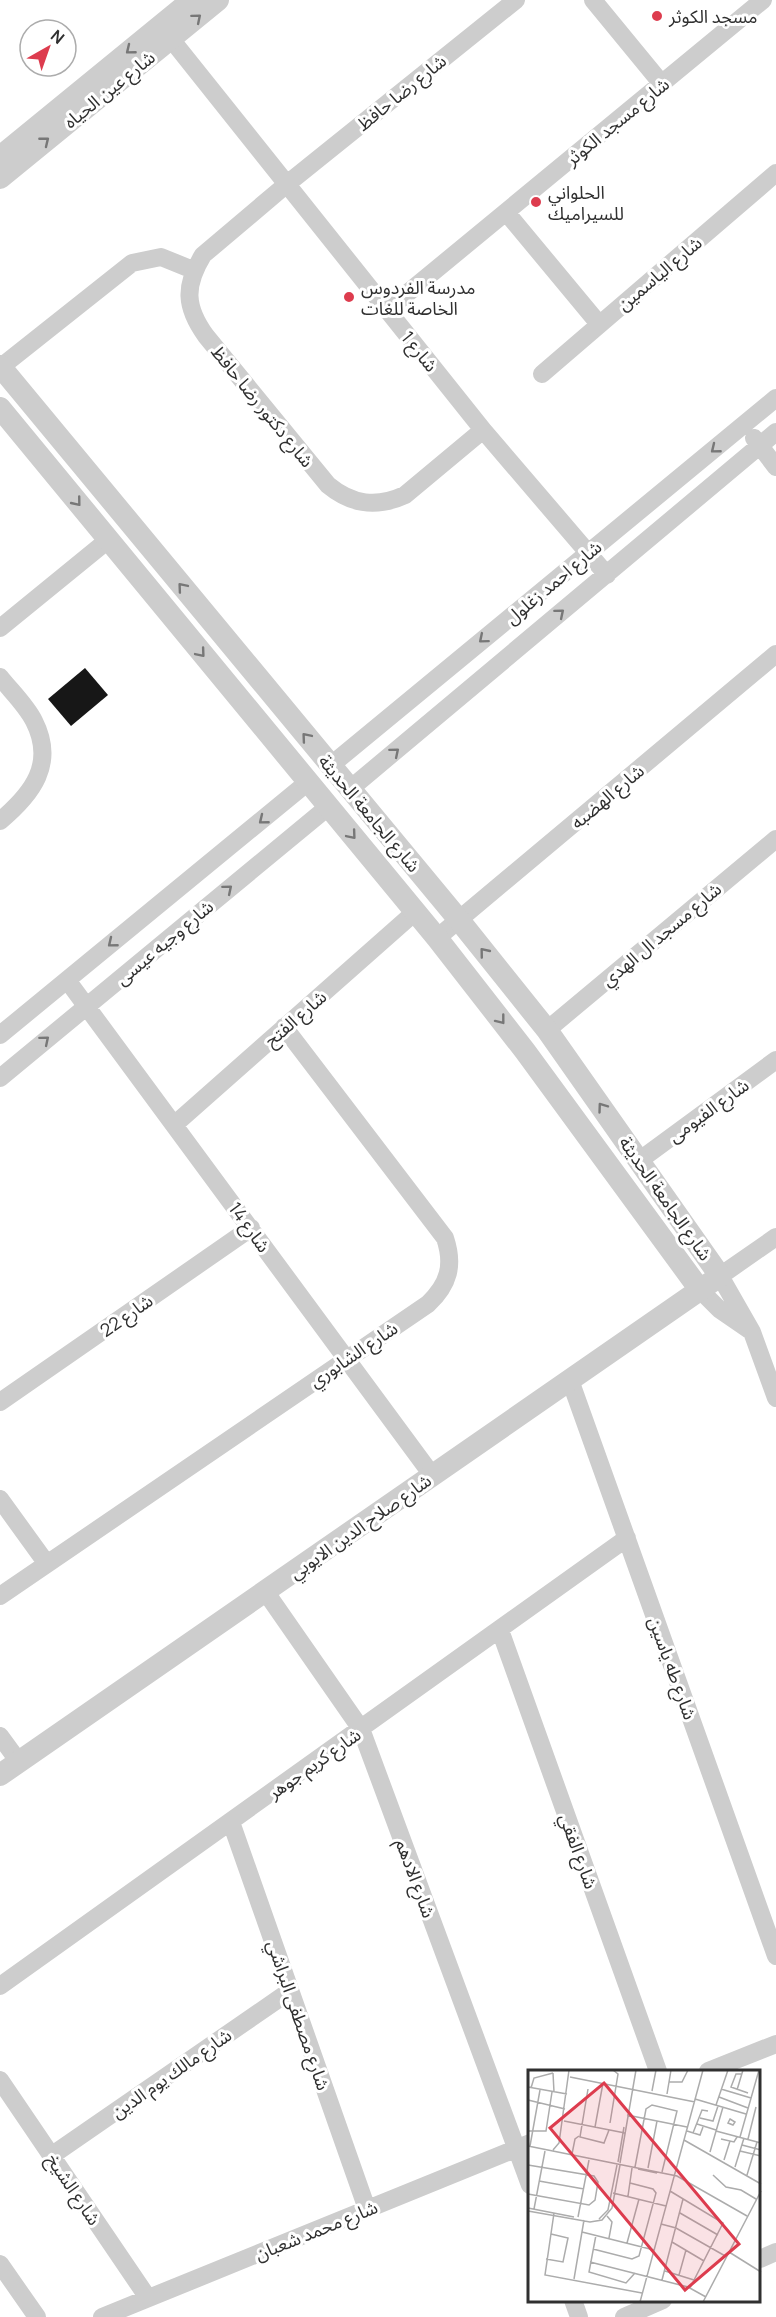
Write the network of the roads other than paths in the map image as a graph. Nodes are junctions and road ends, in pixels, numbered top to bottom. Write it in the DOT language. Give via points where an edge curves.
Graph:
graph roads {
  1 [pos="192,0"];
  2 [pos="218,0"];
  3 [pos="516,0"];
  4 [pos="593,0"];
  5 [pos="764,0"];
  6 [pos="171,39"];
  7 [pos="662,84"];
  8 [pos="0,156"];
  9 [pos="776,173"];
  10 [pos="0,178"];
  11 [pos="287,184"];
  12 [pos="506,212"];
  13 [pos="194,270"];
  14 [pos="387,310"];
  15 [pos="599,324"];
  16 [pos="1,367"];
  17 [pos="542,374"];
  18 [pos="776,398"];
  19 [pos="0,408"];
  20 [pos="743,425"];
  21 [pos="483,430"];
  22 [pos="776,432"];
  23 [pos="760,446"];
  24 [pos="73,456"];
  25 [pos="776,467"];
  26 [pos="52,471"];
  27 [pos="108,540"];
  28 [pos="588,552"];
  29 [pos="607,575"];
  30 [pos="0,628"];
  31 [pos="776,654"];
  32 [pos="0,677"];
  33 [pos="330,766"];
  34 [pos="308,783"];
  35 [pos="350,789"];
  36 [pos="328,807"];
  37 [pos="0,821"];
  38 [pos="776,839"];
  39 [pos="415,912"];
  40 [pos="459,920"];
  41 [pos="437,938"];
  42 [pos="68,980"];
  43 [pos="87,1006"];
  44 [pos="284,1027"];
  45 [pos="547,1030"];
  46 [pos="0,1035"];
  47 [pos="776,1060"];
  48 [pos="0,1078"];
  49 [pos="174,1125"];
  50 [pos="640,1160"];
  51 [pos="251,1228"];
  52 [pos="776,1237"];
  53 [pos="720,1276"];
  54 [pos="700,1290"];
  55 [pos="752,1332"];
  56 [pos="346,1358"];
  57 [pos="570,1380"];
  58 [pos="776,1398"];
  59 [pos="0,1402"];
  60 [pos="432,1475"];
  61 [pos="0,1499"];
  62 [pos="627,1538"];
  63 [pos="47,1564"];
  64 [pos="265,1591"];
  65 [pos="0,1596"];
  66 [pos="500,1630"];
  67 [pos="361,1729"];
  68 [pos="0,1736"];
  69 [pos="19,1762"];
  70 [pos="0,1775"];
  71 [pos="231,1822"];
  72 [pos="776,1956"];
  73 [pos="0,1986"];
  74 [pos="290,1991"];
  75 [pos="776,2044"];
  76 [pos="658,2070"];
  77 [pos="711,2070"];
  78 [pos="0,2080"];
  79 [pos="523,2146"];
  80 [pos="51,2156"];
  81 [pos="528,2174"];
  82 [pos="367,2209"];
  83 [pos="776,2252"];
  84 [pos="761,2258"];
  85 [pos="0,2264"];
  86 [pos="147,2298"];
  87 [pos="573,2302"];
  88 [pos="661,2302"];
  89 [pos="632,2315"];
  90 [pos="37,2317"];
  91 [pos="102,2317"];
  92 [pos="579,2317"];
  1 -- 8 [label="street, شارع عين الحياه, one-way"];
  6 -- 2 [label="street, شارع عين الحياه, one-way"];
  3 -- 11 [label="street, شارع رضا حافظ"];
  4 -- 7 [label="street"];
  5 -- 7 [label="street, شارع مسجد الكوثر"];
  10 -- 6 [label="street, شارع عين الحياه, one-way"];
  6 -- 11 [label="street, شارع 1"];
  7 -- 12 [label="street, شارع مسجد الكوثر"];
  9 -- 15 [label="street, شارع الياسمين"];
  11 -- 13 [label="street" via="203,255"];
  11 -- 14 [label="street, شارع 1"];
  12 -- 14 [label="street, شارع مسجد الكوثر"];
  12 -- 15 [label="street"];
  13 -- 16 [label="street" via="161,257 132,263"];
  13 -- 21 [label="street, شارع دكتور رضا حافظ" via="189,287 196,322 338,494 365,504 392,501 405,495"];
  14 -- 21 [label="street, شارع 1"];
  15 -- 17 [label="street, شارع الياسمين"];
  16 -- 24 [label="street, شارع الجامعة الحديثة"];
  18 -- 20 [label="street, شارع احمد زغلول"];
  19 -- 26 [label="street, شارع الجامعة الحديثة"];
  20 -- 23 [label="street"];
  20 -- 28 [label="street, شارع احمد زغلول, one-way"];
  21 -- 28 [label="street, شارع 1"];
  22 -- 23 [label="street, شارع احمد زغلول"];
  23 -- 25 [label="street"];
  23 -- 29 [label="street, شارع احمد زغلول"];
  24 -- 26 [label="street"];
  33 -- 24 [label="street, شارع الجامعة الحديثة, one-way"];
  26 -- 27 [label="street, شارع الجامعة الحديثة, one-way"];
  27 -- 30 [label="street"];
  27 -- 34 [label="street, شارع الجامعة الحديثة, one-way"];
  28 -- 29 [label="street, شارع 1"];
  28 -- 33 [label="street, شارع احمد زغلول, one-way"];
  35 -- 29 [label="street, شارع احمد زغلول, one-way"];
  31 -- 40 [label="street, شارع الهضبه"];
  32 -- 37 [label="street" via="34,719 42,751 41,767 32,789"];
  33 -- 35 [label="street, شارع الجامعة الحديثة"];
  34 -- 36 [label="street, شارع الجامعة الحديثة"];
  34 -- 42 [label="street, شارع وجيه عيسى, one-way"];
  35 -- 40 [label="street, شارع الجامعة الحديثة"];
  36 -- 39 [label="street, شارع الجامعة الحديثة, one-way"];
  43 -- 36 [label="street, شارع وجيه عيسى, one-way"];
  38 -- 45 [label="street, شارع مسجد ال الهدي"];
  39 -- 41 [label="street, شارع الجامعة الحديثة"];
  39 -- 44 [label="street, شارع الفتح"];
  40 -- 41 [label="street, شارع الهضبه"];
  45 -- 40 [label="street, شارع الجامعة الحديثة, one-way"];
  41 -- 54 [label="street, شارع الجامعة الحديثة, one-way"];
  42 -- 43 [label="street, شارع 14"];
  42 -- 46 [label="street, شارع وجيه عيسى"];
  48 -- 43 [label="street, شارع وجيه عيسى, one-way"];
  43 -- 49 [label="street, شارع 14"];
  44 -- 49 [label="street, شارع الفتح"];
  44 -- 56 [label="street, شارع الشابوري" via="445,1238 450,1252 450,1267 439,1293"];
  50 -- 45 [label="street, شارع الجامعة الحديثة, one-way"];
  47 -- 50 [label="street, شارع الفيومى"];
  49 -- 51 [label="street, شارع 14"];
  50 -- 53 [label="street, شارع الجامعة الحديثة"];
  51 -- 56 [label="street, شارع 14"];
  51 -- 59 [label="street, شارع 22"];
  52 -- 53 [label="street"];
  53 -- 54 [label="street, شارع صلاح الدين الايوبي"];
  53 -- 55 [label="street"];
  54 -- 55 [label="street" via="724,1314"];
  54 -- 57 [label="street, شارع صلاح الدين الايوبي"];
  55 -- 58 [label="street"];
  56 -- 60 [label="street, شارع 14"];
  56 -- 63 [label="street, شارع الشابوري"];
  57 -- 60 [label="street, شارع صلاح الدين الايوبي"];
  57 -- 62 [label="street, شارع طه ياسين"];
  60 -- 64 [label="street, شارع صلاح الدين الايوبي"];
  61 -- 63 [label="street"];
  62 -- 66 [label="street, شارع كريم جوهر"];
  62 -- 72 [label="street, شارع طه ياسين"];
  63 -- 65 [label="street, شارع الشابوري"];
  64 -- 67 [label="street, شارع الادهم"];
  64 -- 69 [label="street, شارع صلاح الدين الايوبي"];
  66 -- 67 [label="street, شارع كريم جوهر"];
  66 -- 76 [label="street, شارع الفقي"];
  67 -- 71 [label="street, شارع كريم جوهر"];
  67 -- 79 [label="street, شارع الادهم"];
  68 -- 69 [label="street"];
  69 -- 70 [label="street, شارع صلاح الدين الايوبي"];
  71 -- 73 [label="street, شارع كريم جوهر"];
  71 -- 74 [label="street, شارع مصطفى البراشي"];
  74 -- 80 [label="street, شارع مالك يوم الدين"];
  74 -- 82 [label="street, شارع مصطفى البراشي"];
  75 -- 77 [label="street"];
  78 -- 80 [label="street, شارع الشيخ"];
  79 -- 81 [label="street, شارع الادهم"];
  79 -- 82 [label="street, شارع محمد شعبان"];
  80 -- 86 [label="street, شارع الشيخ"];
  82 -- 86 [label="street, شارع محمد شعبان"];
  83 -- 84 [label="street"];
  85 -- 90 [label="street"];
  86 -- 91 [label="street, شارع محمد شعبان"];
  87 -- 92 [label="street"];
  88 -- 89 [label="street"];
}
